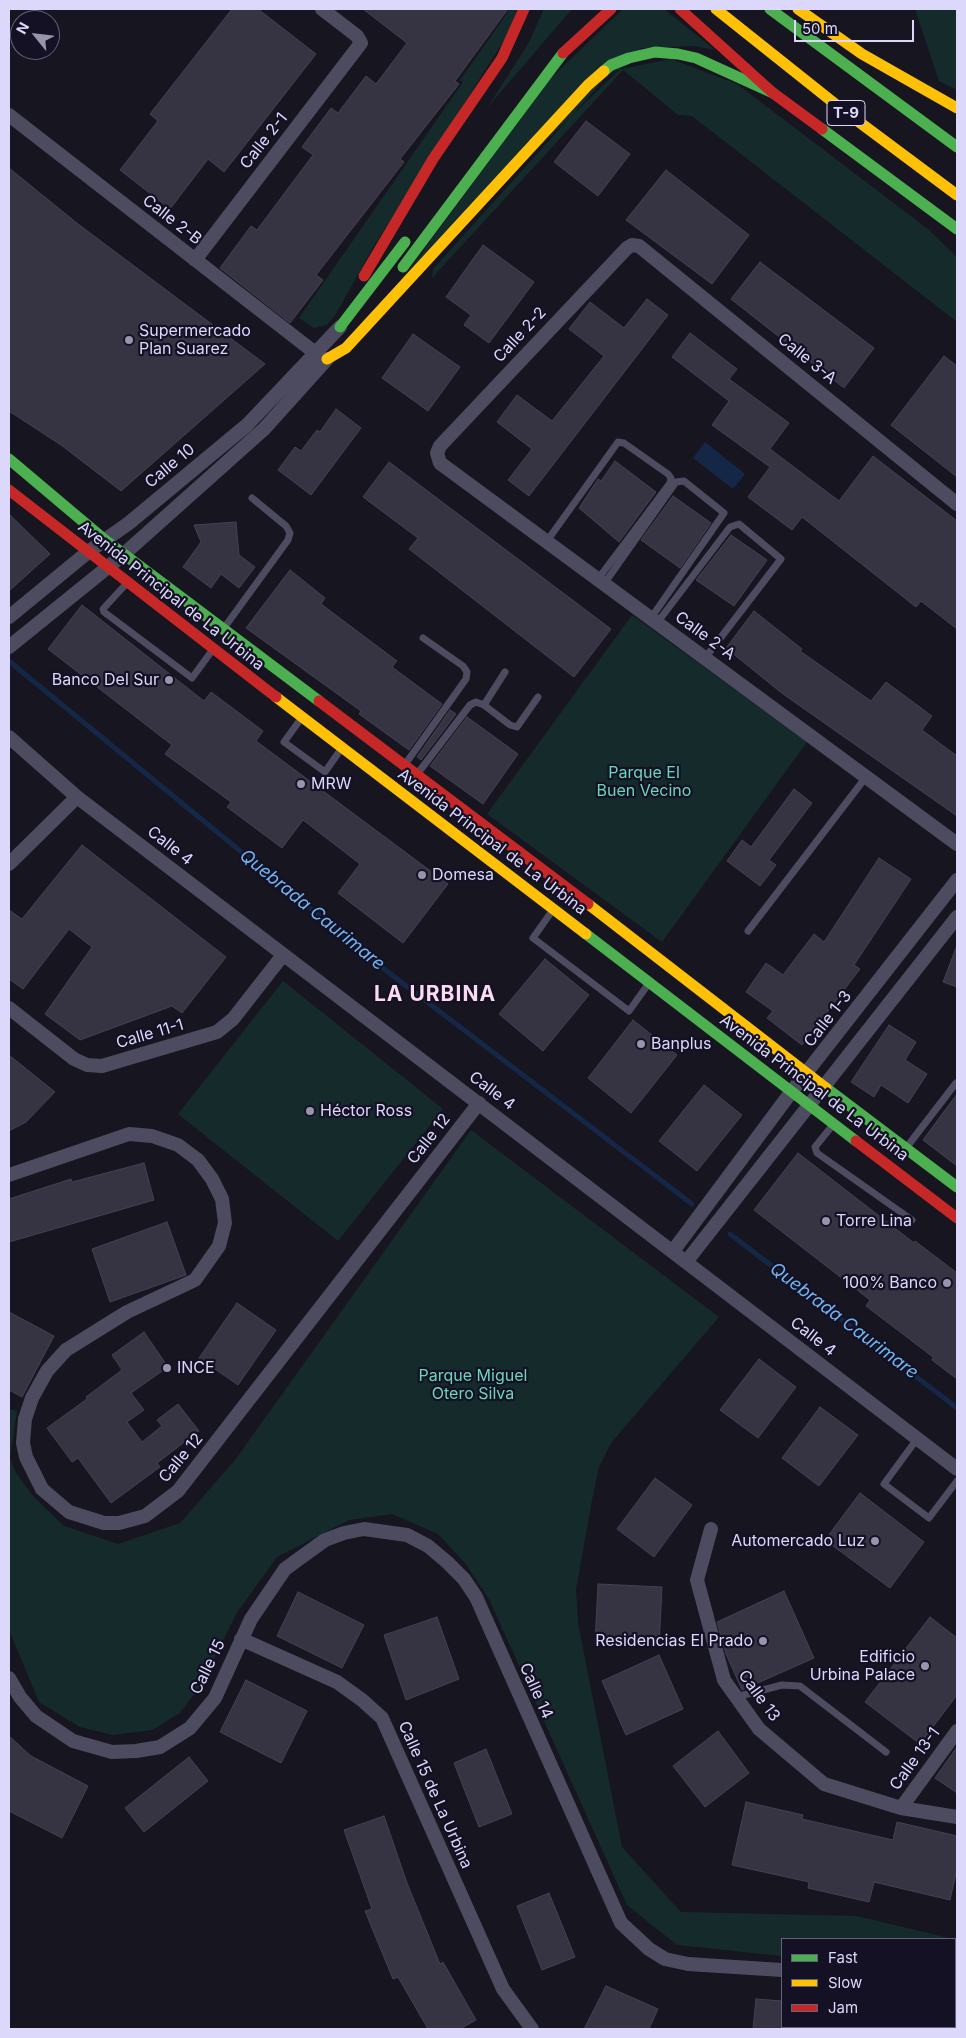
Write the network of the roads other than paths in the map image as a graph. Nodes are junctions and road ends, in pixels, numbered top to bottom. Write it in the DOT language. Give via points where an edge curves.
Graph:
graph roads {
  1 [pos="322,9"];
  2 [pos="524,9"];
  3 [pos="611,9"];
  4 [pos="680,9"];
  5 [pos="716,9"];
  6 [pos="770,9"];
  7 [pos="798,9"];
  8 [pos="773,93"];
  9 [pos="957,108"];
  10 [pos="9,115"];
  11 [pos="957,147"];
  12 [pos="957,195"];
  13 [pos="957,229"];
  14 [pos="413,231"];
  15 [pos="632,245"];
  16 [pos="195,260"];
  17 [pos="340,327"];
  18 [pos="314,352"];
  19 [pos="327,359"];
  20 [pos="437,453"];
  21 [pos="9,459"];
  22 [pos="9,490"];
  23 [pos="252,498"];
  24 [pos="957,504"];
  25 [pos="105,540"];
  26 [pos="547,541"];
  27 [pos="88,552"];
  28 [pos="124,554"];
  29 [pos="107,568"];
  30 [pos="601,582"];
  31 [pos="127,583"];
  32 [pos="9,617"];
  33 [pos="654,621"];
  34 [pos="223,629"];
  35 [pos="423,638"];
  36 [pos="9,647"];
  37 [pos="213,649"];
  38 [pos="705,658"];
  39 [pos="505,672"];
  40 [pos="538,698"];
  41 [pos="484,705"];
  42 [pos="302,717"];
  43 [pos="9,736"];
  44 [pos="342,748"];
  45 [pos="404,766"];
  46 [pos="416,776"];
  47 [pos="866,777"];
  48 [pos="77,797"];
  49 [pos="957,844"];
  50 [pos="9,864"];
  51 [pos="957,880"];
  52 [pos="553,909"];
  53 [pos="957,917"];
  54 [pos="748,931"];
  55 [pos="283,955"];
  56 [pos="649,982"];
  57 [pos="9,1008"];
  58 [pos="807,1073"];
  59 [pos="823,1085"];
  60 [pos="957,1085"];
  61 [pos="792,1091"];
  62 [pos="479,1103"];
  63 [pos="809,1104"];
  64 [pos="834,1123"];
  65 [pos="906,1148"];
  66 [pos="9,1176"];
  67 [pos="957,1187"];
  68 [pos="957,1218"];
  69 [pos="912,1220"];
  70 [pos="673,1251"];
  71 [pos="686,1262"];
  72 [pos="917,1439"];
  73 [pos="957,1469"];
  74 [pos="957,1481"];
  75 [pos="711,1529"];
  76 [pos="241,1639"];
  77 [pos="9,1678"];
  78 [pos="736,1697"];
  79 [pos="957,1731"];
  80 [pos="886,1752"];
  81 [pos="901,1808"];
  82 [pos="957,1817"];
  83 [pos="781,1970"];
  84 [pos="532,2029"];
  1 -- 16 [label="street, Calle 2-1" via="357,36 361,43"];
  2 -- 17 [label="main road" via="502,58 390,227"];
  3 -- 19 [label="main road" via="562,54 382,294"];
  4 -- 8 [label="main road"];
  5 -- 12 [label="main road, T-9"];
  6 -- 11 [label="main road, T-9"];
  7 -- 9 [label="main road" via="862,54"];
  8 -- 13 [label="main road"];
  8 -- 19 [label="main road" via="696,58 678,54 655,52 611,65 588,85 346,348"];
  10 -- 16 [label="street, Calle 2-B"];
  14 -- 17 [label="main road"];
  15 -- 20 [label="street, Calle 2-2" via="440,446"];
  15 -- 24 [label="street, Calle 3-A" via="639,246"];
  16 -- 18 [label="street, Calle 2-B"];
  17 -- 18 [label="street, Calle 10"];
  18 -- 25 [label="street, Calle 10" via="247,425"];
  19 -- 28 [label="street" via="264,429"];
  20 -- 26 [label="street, Calle 2-A" via="440,463"];
  21 -- 25 [label="main road, Avenida Principal de La Urbina"];
  22 -- 27 [label="main road, Avenida Principal de La Urbina"];
  23 -- 34 [label="lane" via="290,533"];
  25 -- 27 [label="street, Calle 10"];
  25 -- 28 [label="main road, Avenida Principal de La Urbina"];
  26 -- 30 [label="street, Calle 2-A"];
  26 -- 30 [label="lane" via="618,442 668,474 670,483"];
  27 -- 29 [label="main road, Avenida Principal de La Urbina"];
  27 -- 32 [label="street, Calle 10"];
  28 -- 29 [label="street"];
  28 -- 34 [label="main road, Avenida Principal de La Urbina"];
  29 -- 31 [label="main road, Avenida Principal de La Urbina"];
  29 -- 36 [label="street"];
  30 -- 33 [label="street, Calle 2-A"];
  30 -- 33 [label="lane" via="676,482 684,481 724,513"];
  31 -- 37 [label="main road, Avenida Principal de La Urbina"];
  31 -- 37 [label="lane" via="103,609 104,612 192,678"];
  33 -- 38 [label="street, Calle 2-A"];
  33 -- 38 [label="lane" via="730,527 739,524 781,559"];
  34 -- 45 [label="main road, Avenida Principal de La Urbina"];
  35 -- 45 [label="lane" via="463,666 467,672 466,679"];
  37 -- 42 [label="main road, Avenida Principal de La Urbina"];
  38 -- 47 [label="street, Calle 2-A"];
  39 -- 41 [label="lane"];
  40 -- 41 [label="lane" via="517,727"];
  41 -- 46 [label="lane" via="476,702 470,705"];
  42 -- 44 [label="main road, Avenida Principal de La Urbina"];
  42 -- 44 [label="lane" via="284,742 324,772"];
  43 -- 48 [label="street, Calle 4"];
  44 -- 52 [label="main road, Avenida Principal de La Urbina"];
  45 -- 46 [label="main road, Avenida Principal de La Urbina"];
  46 -- 58 [label="main road, Avenida Principal de La Urbina" via="652,952"];
  47 -- 49 [label="street, Calle 2-A"];
  47 -- 54 [label="lane"];
  48 -- 50 [label="street"];
  48 -- 55 [label="street, Calle 4"];
  51 -- 58 [label="street, Calle 1-3"];
  52 -- 56 [label="main road, Avenida Principal de La Urbina"];
  52 -- 56 [label="lane" via="533,938 629,1011"];
  53 -- 59 [label="street"];
  55 -- 57 [label="street, Calle 11-1" via="233,1019 217,1032 102,1066 87,1065 74,1059"];
  55 -- 62 [label="street, Calle 4"];
  56 -- 61 [label="main road, Avenida Principal de La Urbina"];
  58 -- 59 [label="main road, Avenida Principal de La Urbina"];
  58 -- 61 [label="street, Calle 1-3"];
  59 -- 63 [label="street"];
  59 -- 65 [label="main road, Avenida Principal de La Urbina"];
  60 -- 65 [label="lane"];
  61 -- 63 [label="main road, Avenida Principal de La Urbina"];
  61 -- 70 [label="street, Calle 1-3"];
  62 -- 66 [label="street, Calle 12" via="178,1491 145,1516 119,1522 104,1523 69,1512 42,1489 26,1458 23,1443 25,1419 47,1371 66,1350 127,1312 195,1280 219,1246 224,1223 222,1200 198,1160 178,1145 152,1136 129,1134"];
  62 -- 70 [label="street, Calle 4"];
  63 -- 64 [label="main road, Avenida Principal de La Urbina"];
  63 -- 71 [label="street"];
  64 -- 68 [label="main road, Avenida Principal de La Urbina"];
  64 -- 69 [label="lane" via="815,1147 817,1153"];
  65 -- 67 [label="main road, Avenida Principal de La Urbina"];
  70 -- 71 [label="street, Calle 4"];
  71 -- 72 [label="street, Calle 4"];
  72 -- 73 [label="street, Calle 4"];
  72 -- 74 [label="lane" via="884,1484 929,1518"];
  75 -- 78 [label="street, Calle 13" via="697,1580 724,1680"];
  76 -- 77 [label="street, Calle 15" via="215,1698 181,1735 160,1747 112,1752 73,1741 36,1716"];
  76 -- 83 [label="street, Calle 14" via="262,1600 285,1569 325,1540 344,1533 371,1530 407,1534 428,1546 458,1573 476,1597 621,1923 665,1959 688,1964"];
  76 -- 84 [label="street, Calle 15 de La Urbina" via="337,1682 382,1718 503,1989"];
  78 -- 80 [label="lane" via="782,1684 800,1686"];
  78 -- 81 [label="street, Calle 13" via="759,1729 824,1784"];
  79 -- 81 [label="street, Calle 13-1"];
  81 -- 82 [label="street, Calle 13"];
}
